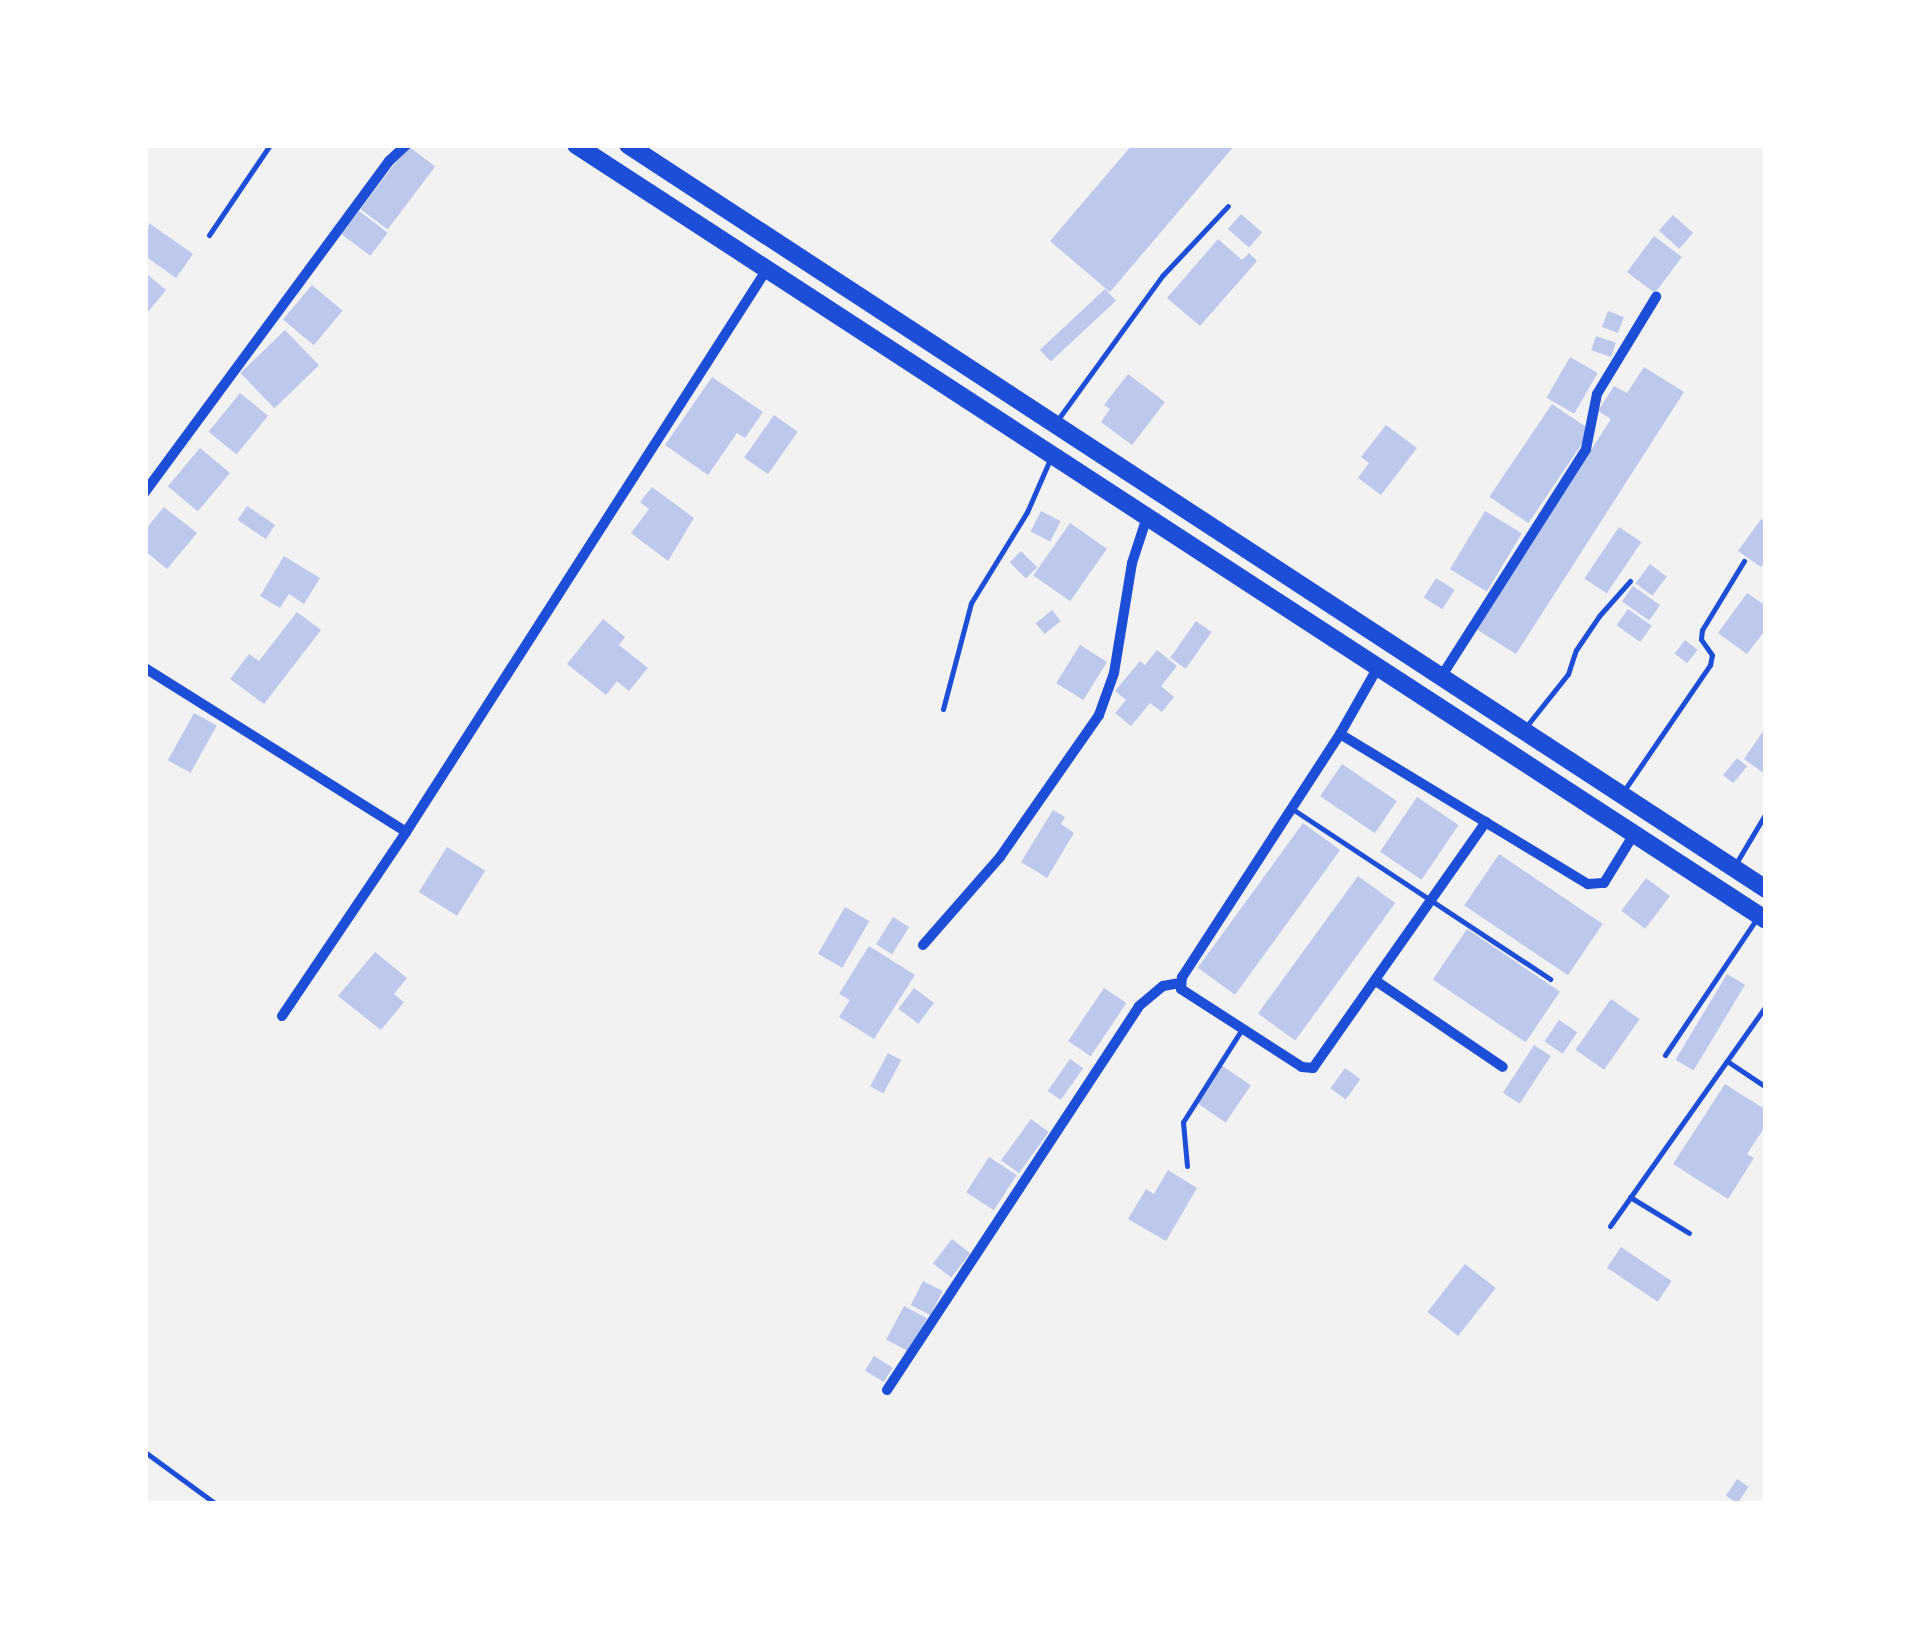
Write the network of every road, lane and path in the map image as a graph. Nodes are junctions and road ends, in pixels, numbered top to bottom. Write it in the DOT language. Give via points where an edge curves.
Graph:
graph roads {
  1 [pos="270,145"];
  2 [pos="406,145"];
  3 [pos="576,145"];
  4 [pos="631,146"];
  5 [pos="1228,206"];
  6 [pos="209,235"];
  7 [pos="767,268"];
  8 [pos="1656,297"];
  9 [pos="1054,424"];
  10 [pos="1052,454"];
  11 [pos="145,492"];
  12 [pos="1147,517"];
  13 [pos="1744,561"];
  14 [pos="1630,582"];
  15 [pos="1378,667"];
  16 [pos="145,668"];
  17 [pos="1441,676"];
  18 [pos="944,709"];
  19 [pos="1524,730"];
  20 [pos="1340,734"];
  21 [pos="1622,794"];
  22 [pos="1292,809"];
  23 [pos="1766,813"];
  24 [pos="1486,822"];
  25 [pos="406,832"];
  26 [pos="1634,834"];
  27 [pos="1733,867"];
  28 [pos="1766,889"];
  29 [pos="1430,902"];
  30 [pos="1762,918"];
  31 [pos="924,945"];
  32 [pos="1550,979"];
  33 [pos="1376,981"];
  34 [pos="1180,983"];
  35 [pos="1766,1006"];
  36 [pos="282,1016"];
  37 [pos="1242,1029"];
  38 [pos="1665,1054"];
  39 [pos="1727,1061"];
  40 [pos="1502,1067"];
  41 [pos="1766,1087"];
  42 [pos="1187,1166"];
  43 [pos="1630,1197"];
  44 [pos="1610,1226"];
  45 [pos="1689,1233"];
  46 [pos="888,1390"];
  47 [pos="145,1452"];
  48 [pos="216,1504"];
  1 -- 6 [label="lane"];
  2 -- 11 [label="street"];
  3 -- 7 [label="highway"];
  4 -- 9 [label="highway"];
  5 -- 9 [label="lane" via="1162,276"];
  7 -- 10 [label="highway"];
  7 -- 25 [label="street"];
  8 -- 17 [label="street" via="1596,394 1586,449"];
  9 -- 17 [label="highway"];
  10 -- 12 [label="highway"];
  10 -- 18 [label="lane" via="1020,524 970,603"];
  12 -- 15 [label="highway"];
  12 -- 31 [label="street" via="1132,563 1114,672 1098,714 1000,857"];
  13 -- 21 [label="lane" via="1700,634 1710,665"];
  14 -- 19 [label="lane" via="1598,616 1568,674"];
  15 -- 20 [label="street"];
  15 -- 26 [label="highway"];
  16 -- 25 [label="street"];
  17 -- 19 [label="highway"];
  19 -- 21 [label="highway"];
  20 -- 22 [label="street"];
  20 -- 24 [label="street"];
  21 -- 27 [label="highway"];
  22 -- 29 [label="lane"];
  22 -- 34 [label="street"];
  23 -- 27 [label="lane"];
  24 -- 26 [label="street" via="1594,886 1604,883"];
  24 -- 29 [label="street"];
  25 -- 36 [label="street"];
  26 -- 30 [label="highway"];
  27 -- 28 [label="highway"];
  29 -- 32 [label="lane"];
  29 -- 33 [label="street"];
  30 -- 38 [label="lane"];
  33 -- 37 [label="street" via="1314,1068"];
  33 -- 40 [label="street"];
  34 -- 37 [label="street"];
  34 -- 46 [label="street" via="1162,986 1139,1006"];
  35 -- 39 [label="lane"];
  37 -- 42 [label="lane" via="1183,1122"];
  39 -- 41 [label="lane"];
  39 -- 43 [label="lane"];
  43 -- 44 [label="lane"];
  43 -- 45 [label="lane"];
  47 -- 48 [label="lane"];
}
